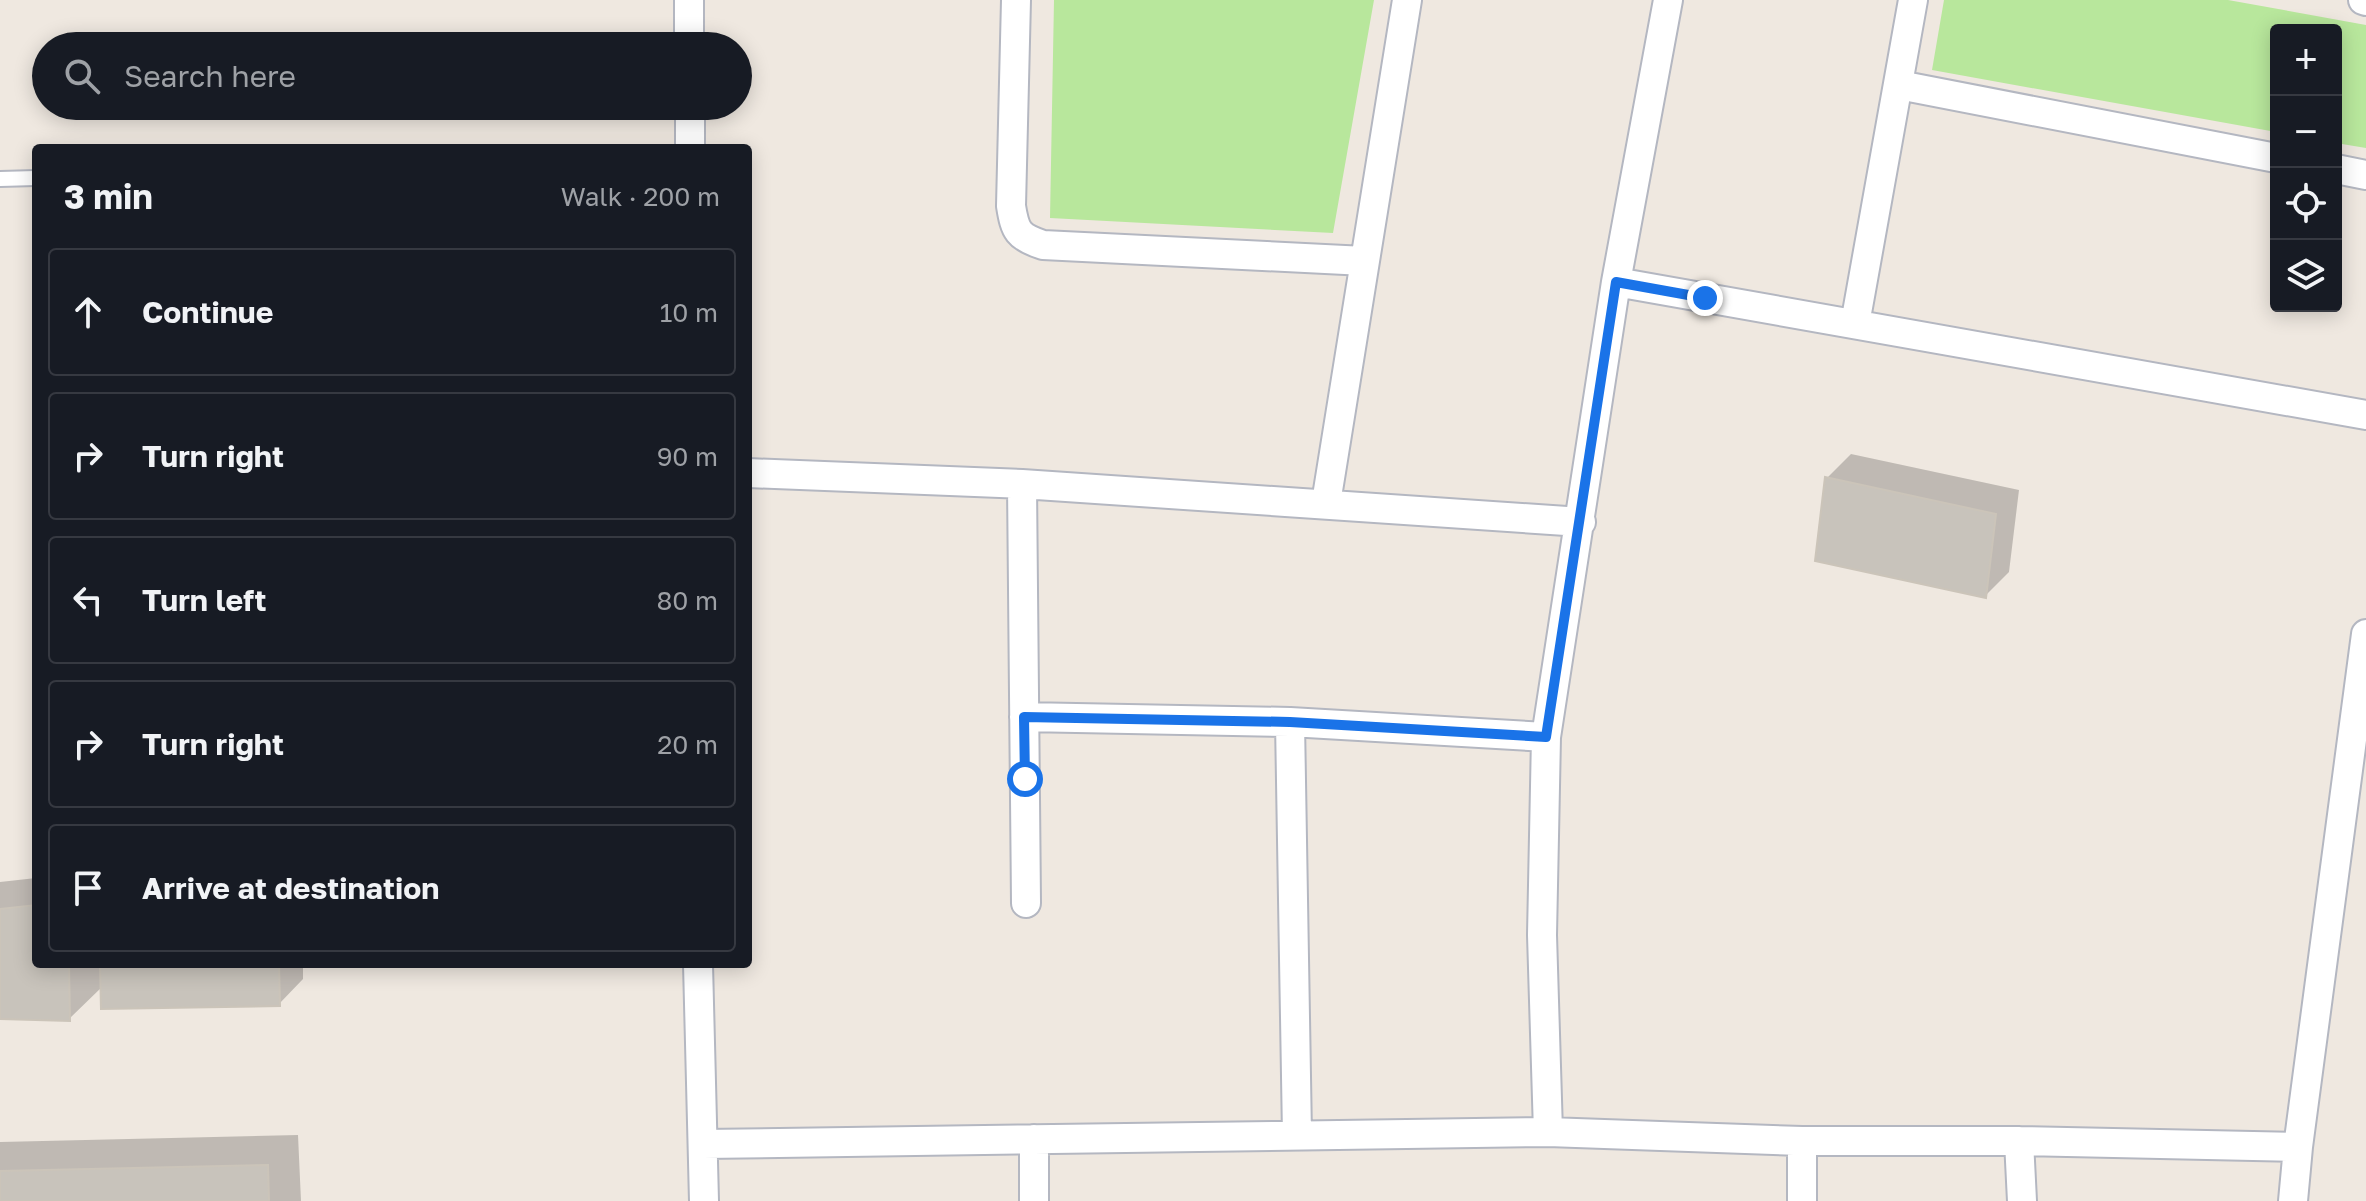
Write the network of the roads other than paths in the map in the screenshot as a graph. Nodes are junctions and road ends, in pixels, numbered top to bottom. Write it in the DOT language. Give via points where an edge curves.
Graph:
graph roads {
  1 [pos="689,0"];
  2 [pos="1016,0"];
  3 [pos="1407,0"];
  4 [pos="1668,0"];
  5 [pos="1913,0"];
  6 [pos="689,32"];
  7 [pos="1899,85"];
  8 [pos="690,120"];
  9 [pos="690,144"];
  10 [pos="2270,157"];
  11 [pos="2342,170"];
  12 [pos="2366,175"];
  13 [pos="32,178"];
  14 [pos="0,179"];
  15 [pos="1365,261"];
  16 [pos="1616,282"];
  17 [pos="1855,324"];
  18 [pos="2366,415"];
  19 [pos="752,473"];
  20 [pos="1022,484"];
  21 [pos="1326,503"];
  22 [pos="1581,522"];
  23 [pos="2366,634"];
  24 [pos="1024,717"];
  25 [pos="1290,722"];
  26 [pos="1546,737"];
  27 [pos="1026,903"];
  28 [pos="698,968"];
  29 [pos="1548,1132"];
  30 [pos="1297,1135"];
  31 [pos="1034,1139"];
  32 [pos="1802,1141"];
  33 [pos="2019,1141"];
  34 [pos="703,1144"];
  35 [pos="2298,1147"];
  36 [pos="704,1201"];
  37 [pos="1034,1201"];
  38 [pos="1802,1201"];
  39 [pos="2022,1201"];
  40 [pos="2293,1201"];
  1 -- 6 [label="street"];
  2 -- 15 [label="street" via="1011,206 1014,227 1027,240"];
  3 -- 15 [label="street"];
  4 -- 16 [label="street"];
  5 -- 7 [label="street"];
  7 -- 10 [label="street"];
  7 -- 17 [label="street"];
  8 -- 9 [label="street"];
  11 -- 12 [label="street"];
  13 -- 14 [label="lane"];
  15 -- 21 [label="street"];
  16 -- 17 [label="street"];
  16 -- 22 [label="street"];
  17 -- 18 [label="street"];
  19 -- 20 [label="street"];
  20 -- 21 [label="street"];
  20 -- 24 [label="street"];
  21 -- 22 [label="street"];
  22 -- 26 [label="street"];
  23 -- 35 [label="street"];
  24 -- 25 [label="street"];
  24 -- 27 [label="street"];
  25 -- 26 [label="street"];
  25 -- 30 [label="street"];
  26 -- 29 [label="street" via="1542,935"];
  28 -- 34 [label="street"];
  29 -- 30 [label="street"];
  29 -- 32 [label="street"];
  30 -- 31 [label="street"];
  31 -- 34 [label="street"];
  31 -- 37 [label="street"];
  32 -- 33 [label="street"];
  32 -- 38 [label="street"];
  33 -- 35 [label="street"];
  33 -- 39 [label="street"];
  34 -- 36 [label="street"];
  35 -- 40 [label="street"];
}
